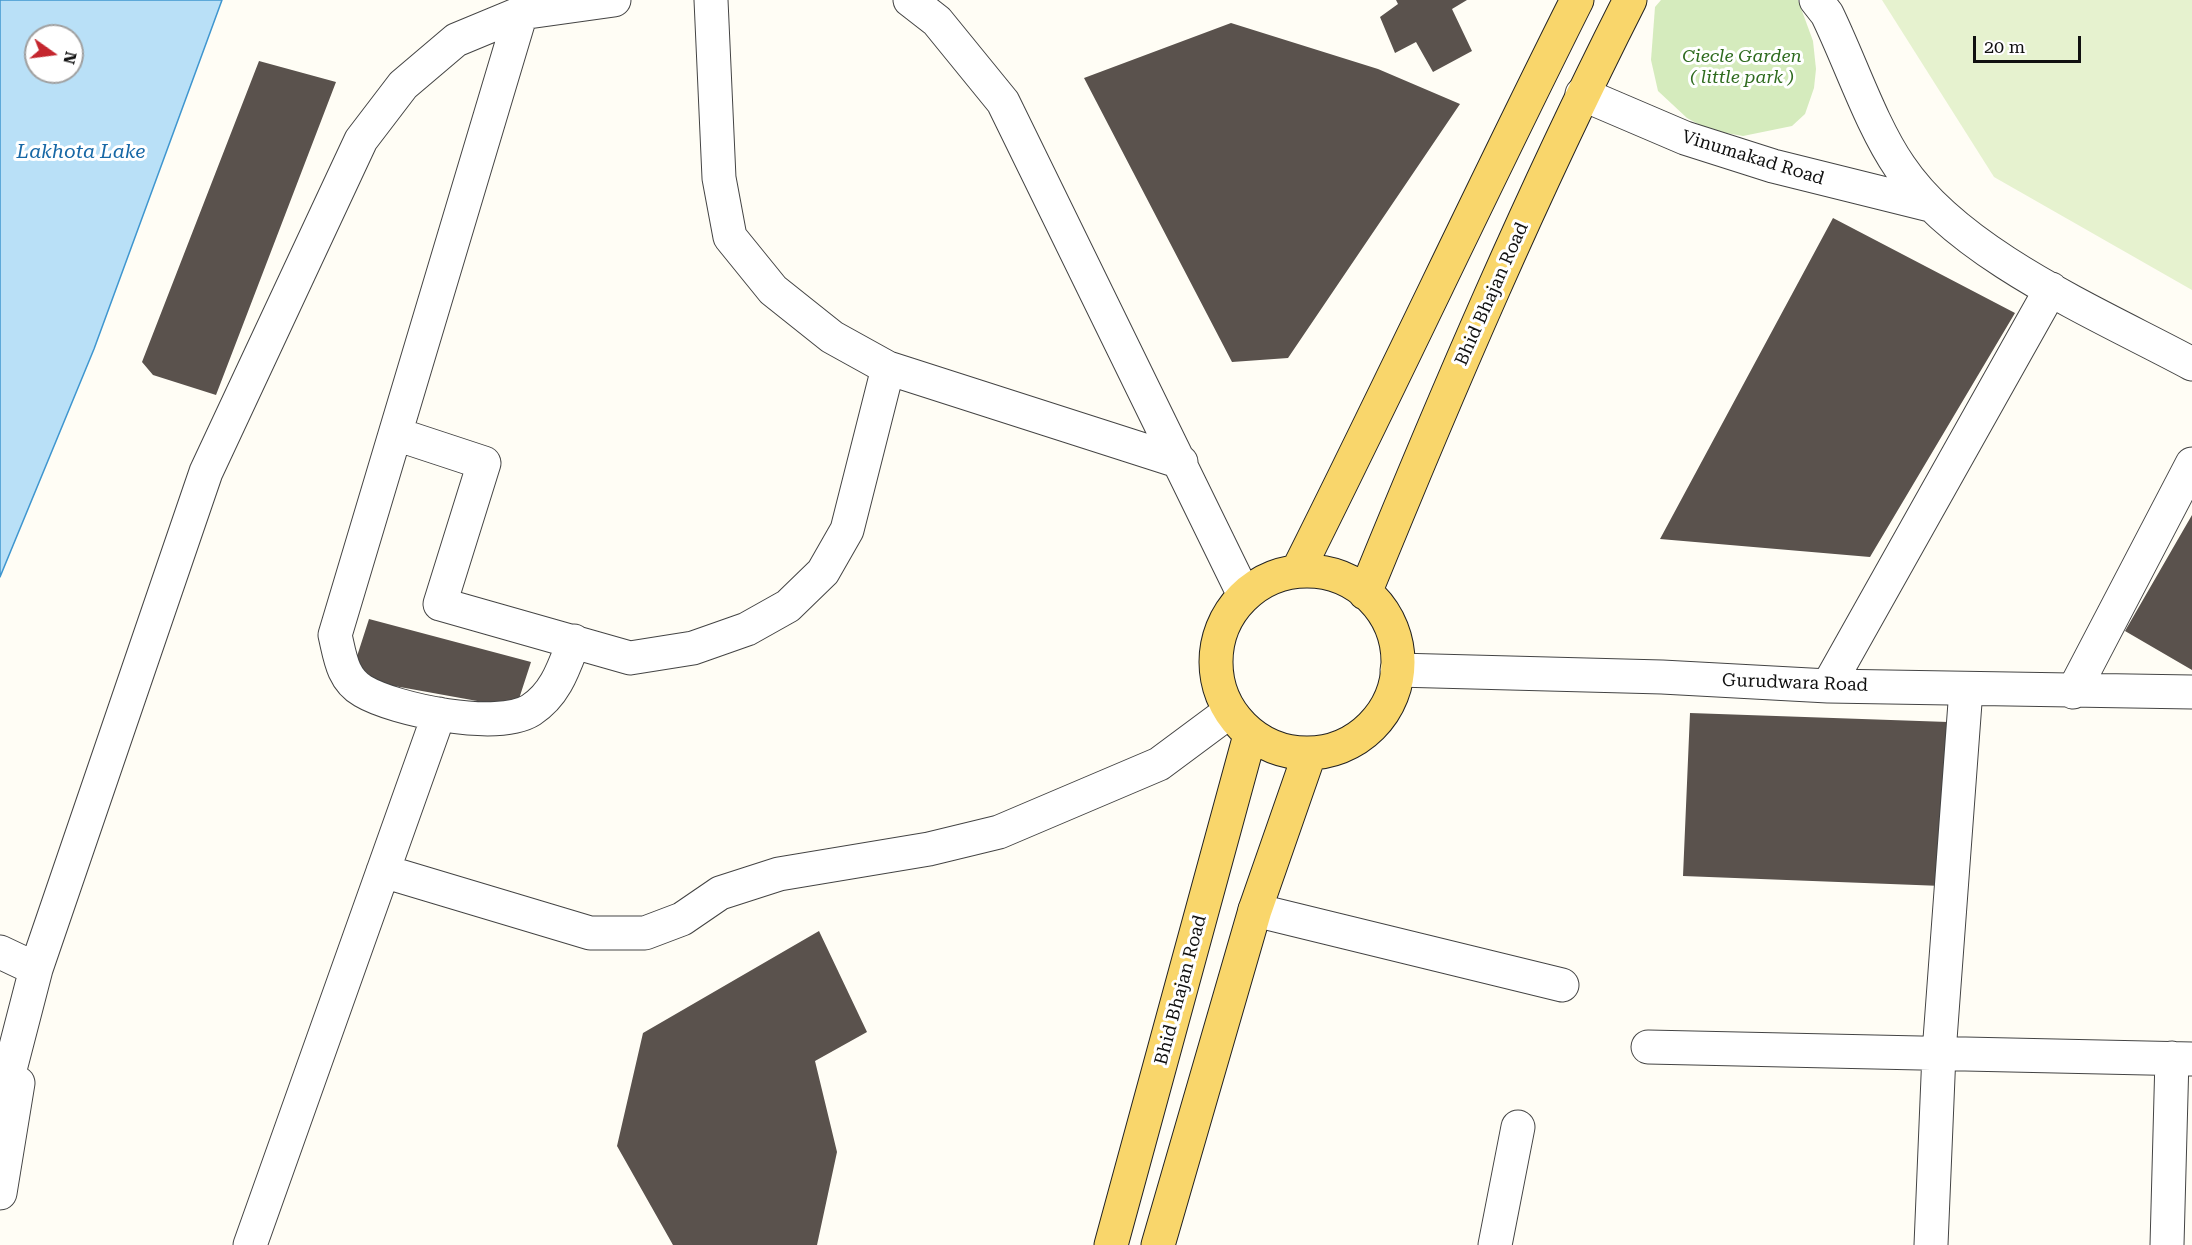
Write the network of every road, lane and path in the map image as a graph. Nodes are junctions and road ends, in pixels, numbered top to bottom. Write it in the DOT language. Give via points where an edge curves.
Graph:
graph roads {
  1 [pos="614,0"];
  2 [pos="711,0"];
  3 [pos="910,0"];
  4 [pos="1577,0"];
  5 [pos="1630,0"];
  6 [pos="1816,0"];
  7 [pos="937,10"];
  8 [pos="521,13"];
  9 [pos="1582,94"];
  10 [pos="1930,205"];
  11 [pos="2051,289"];
  12 [pos="2192,364"];
  13 [pos="888,368"];
  14 [pos="396,434"];
  15 [pos="1181,462"];
  16 [pos="2192,464"];
  17 [pos="1298,570"];
  18 [pos="1365,593"];
  19 [pos="1244,595"];
  20 [pos="574,641"];
  21 [pos="1397,670"];
  22 [pos="1828,686"];
  23 [pos="1966,689"];
  24 [pos="2073,692"];
  25 [pos="2192,692"];
  26 [pos="439,714"];
  27 [pos="1240,724"];
  28 [pos="1309,755"];
  29 [pos="383,871"];
  30 [pos="1255,910"];
  31 [pos="0,951"];
  32 [pos="36,969"];
  33 [pos="1562,985"];
  34 [pos="1648,1047"];
  35 [pos="1939,1053"];
  36 [pos="2182,1059"];
  37 [pos="0,1108"];
  38 [pos="1518,1126"];
  39 [pos="0,1193"];
  40 [pos="250,1245"];
  41 [pos="1111,1245"];
  42 [pos="1158,1245"];
  43 [pos="1495,1245"];
  44 [pos="1931,1245"];
  45 [pos="2168,1245"];
  1 -- 8 [label="street"];
  2 -- 13 [label="street" via="719,178 730,237 773,290 832,337"];
  3 -- 7 [label="street"];
  4 -- 17 [label="main road"];
  5 -- 9 [label="main road, Bhid Bhajan Road"];
  6 -- 10 [label="street, Vinumakad Road" via="1827,14 1899,166"];
  7 -- 15 [label="street" via="1003,102"];
  8 -- 14 [label="street"];
  8 -- 32 [label="street" via="456,40 403,85 361,140 206,472"];
  9 -- 10 [label="street, Vinumakad Road" via="1685,138 1773,166"];
  9 -- 18 [label="main road, Bhid Bhajan Road" via="1438,414"];
  10 -- 11 [label="street, Vinumakad Road" via="1967,237"];
  11 -- 12 [label="street, Vinumakad Road"];
  11 -- 22 [label="street"];
  13 -- 15 [label="street"];
  13 -- 20 [label="street" via="847,530 823,572 788,606 747,629 693,648 630,658"];
  14 -- 20 [label="street" via="484,463 440,604"];
  14 -- 26 [label="street" via="335,635 344,671 362,690"];
  15 -- 19 [label="street"];
  16 -- 24 [label="street"];
  17 -- 18 [label="main road" via="1327,572 1354,583"];
  17 -- 19 [label="main road" via="1270,578"];
  18 -- 21 [label="main road" via="1376,601 1391,625 1398,654"];
  19 -- 27 [label="main road" via="1225,620 1216,651 1217,683"];
  20 -- 26 [label="street" via="559,681 531,710 494,720"];
  21 -- 22 [label="street, Gurudwara Road" via="1640,676"];
  21 -- 28 [label="main road" via="1386,710 1367,732 1340,748"];
  22 -- 23 [label="street, Gurudwara Road"];
  23 -- 24 [label="street, Gurudwara Road"];
  23 -- 35 [label="street"];
  24 -- 25 [label="street, Gurudwara Road"];
  26 -- 29 [label="street"];
  27 -- 28 [label="main road" via="1278,750"];
  27 -- 29 [label="street" via="1159,764 999,832 929,849 779,874 720,893 682,919 645,933 590,933"];
  27 -- 41 [label="main road, Bhid Bhajan Road"];
  28 -- 30 [label="main road"];
  29 -- 40 [label="street"];
  30 -- 33 [label="street"];
  30 -- 42 [label="main road"];
  31 -- 32 [label="street"];
  32 -- 37 [label="street"];
  32 -- 39 [label="street"];
  34 -- 35 [label="street"];
  35 -- 36 [label="street"];
  35 -- 44 [label="street"];
  36 -- 45 [label="street"];
  38 -- 43 [label="street"];
}
